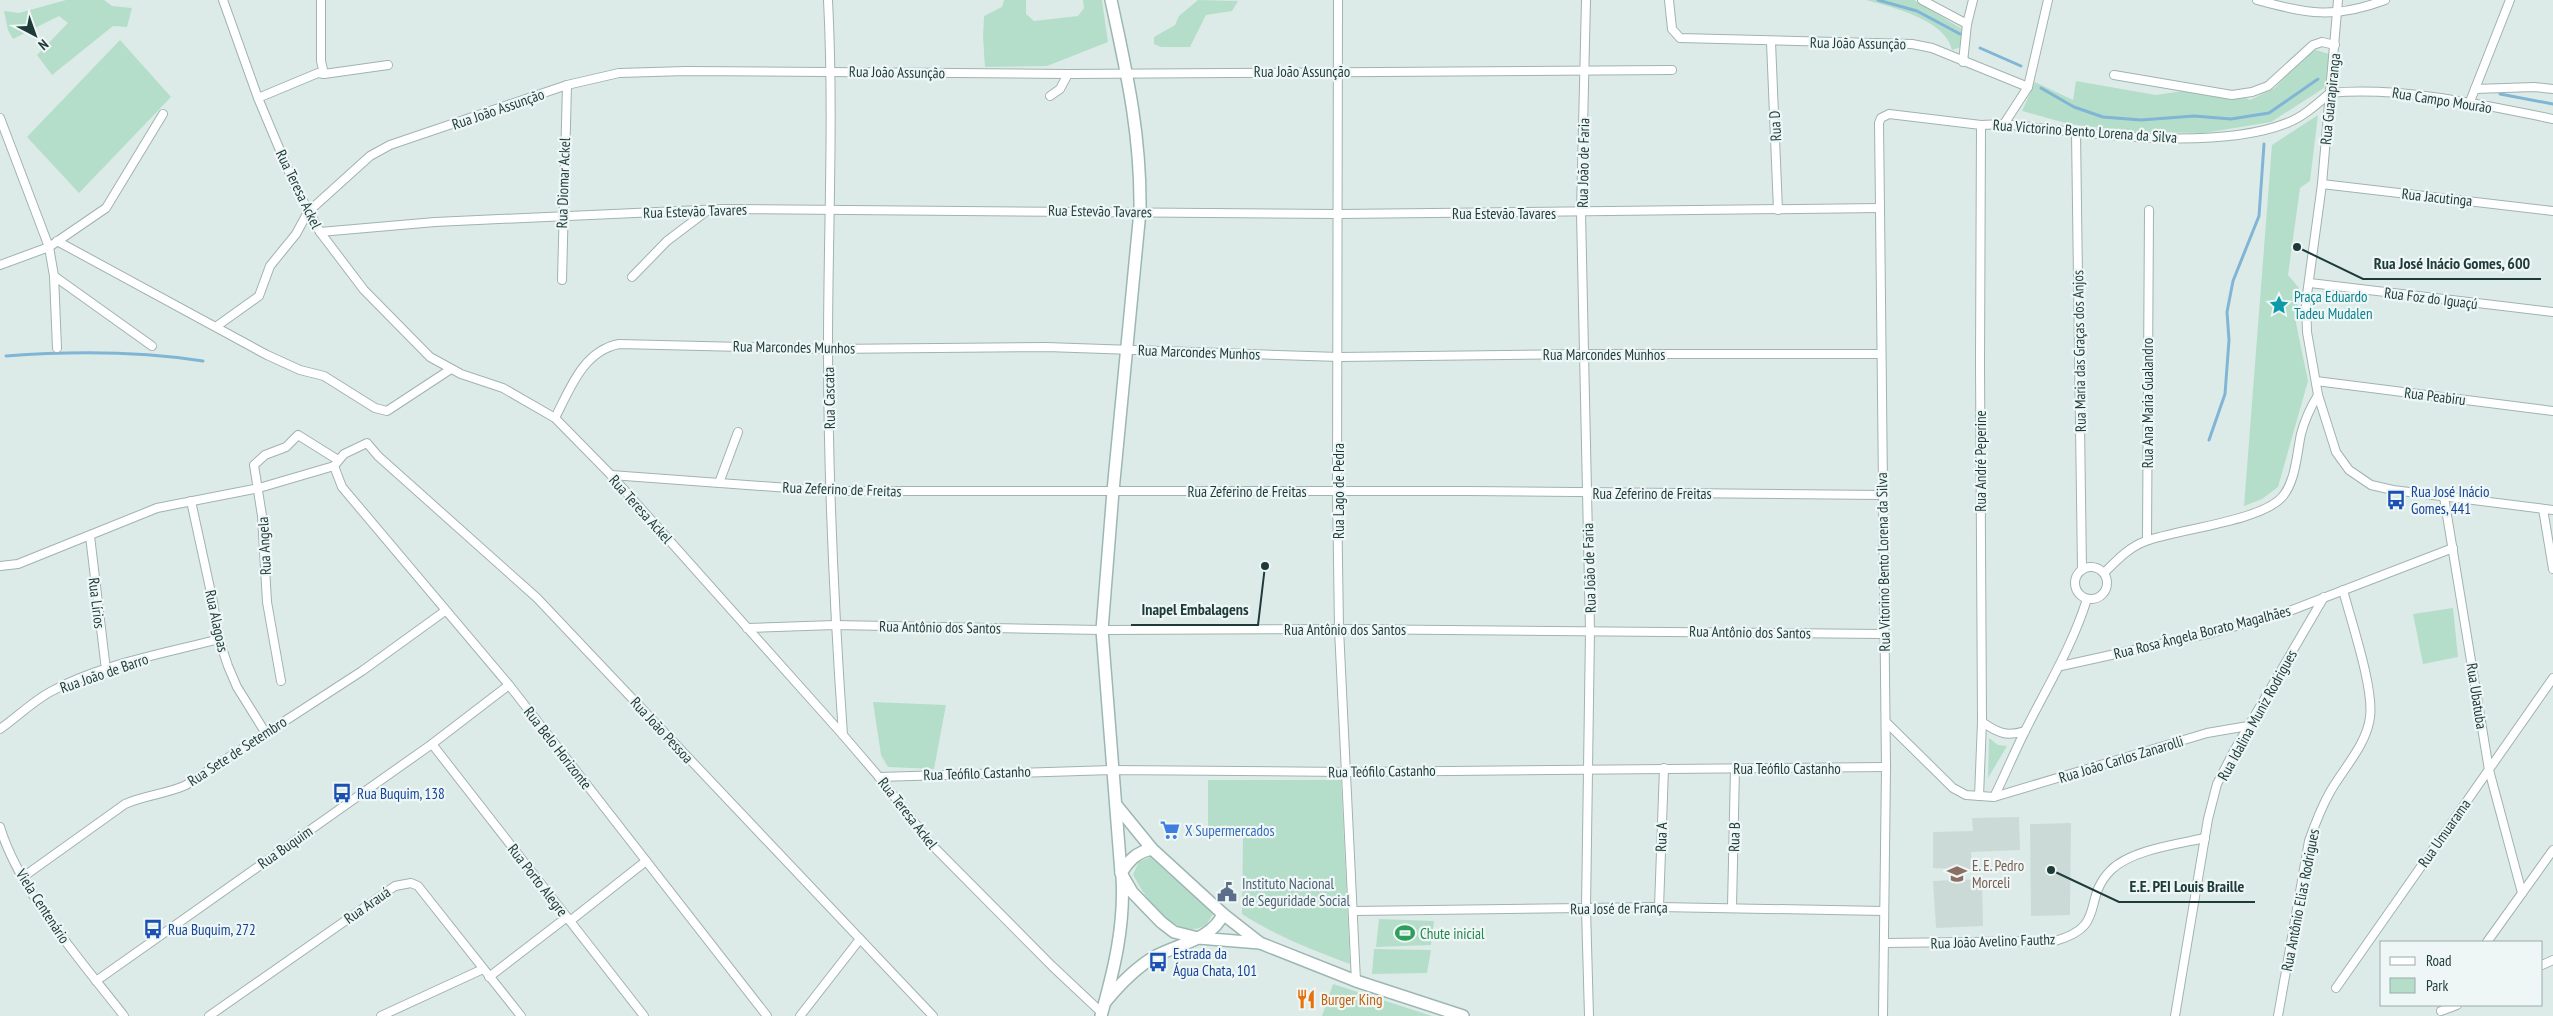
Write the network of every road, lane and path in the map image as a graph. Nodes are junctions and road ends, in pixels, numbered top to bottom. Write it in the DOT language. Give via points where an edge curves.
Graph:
graph roads {
  1 [pos="223,0"];
  2 [pos="321,0"];
  3 [pos="828,0"];
  4 [pos="1111,0"];
  5 [pos="1338,0"];
  6 [pos="1586,0"];
  7 [pos="1668,0"];
  8 [pos="1922,0"];
  9 [pos="1973,0"];
  10 [pos="2048,0"];
  11 [pos="2256,0"];
  12 [pos="2338,0"];
  13 [pos="2385,0"];
  14 [pos="2510,0"];
  15 [pos="2337,13"];
  16 [pos="1967,24"];
  17 [pos="1771,42"];
  18 [pos="2335,45"];
  19 [pos="1962,62"];
  20 [pos="388,65"];
  21 [pos="1585,69"];
  22 [pos="1338,70"];
  23 [pos="1672,70"];
  24 [pos="832,72"];
  25 [pos="1127,72"];
  26 [pos="324,74"];
  27 [pos="1068,74"];
  28 [pos="2114,75"];
  29 [pos="566,85"];
  30 [pos="2028,87"];
  31 [pos="2475,89"];
  32 [pos="2553,89"];
  33 [pos="2330,93"];
  34 [pos="1050,96"];
  35 [pos="258,98"];
  36 [pos="2469,104"];
  37 [pos="163,114"];
  38 [pos="1889,114"];
  39 [pos="0,118"];
  40 [pos="2553,119"];
  41 [pos="2004,124"];
  42 [pos="1981,125"];
  43 [pos="2076,132"];
  44 [pos="2322,184"];
  45 [pos="1880,208"];
  46 [pos="829,209"];
  47 [pos="708,210"];
  48 [pos="1778,210"];
  49 [pos="2149,210"];
  50 [pos="1140,211"];
  51 [pos="2553,211"];
  52 [pos="308,212"];
  53 [pos="1582,212"];
  54 [pos="1339,214"];
  55 [pos="562,217"];
  56 [pos="320,232"];
  57 [pos="57,241"];
  58 [pos="49,247"];
  59 [pos="0,265"];
  60 [pos="54,276"];
  61 [pos="632,277"];
  62 [pos="562,280"];
  63 [pos="2310,283"];
  64 [pos="2553,312"];
  65 [pos="218,326"];
  66 [pos="152,346"];
  67 [pos="57,348"];
  68 [pos="828,349"];
  69 [pos="1127,350"];
  70 [pos="1585,354"];
  71 [pos="1881,354"];
  72 [pos="1339,357"];
  73 [pos="451,369"];
  74 [pos="2316,381"];
  75 [pos="2318,395"];
  76 [pos="2553,411"];
  77 [pos="555,418"];
  78 [pos="738,432"];
  79 [pos="336,463"];
  80 [pos="611,475"];
  81 [pos="719,483"];
  82 [pos="259,488"];
  83 [pos="830,491"];
  84 [pos="1113,491"];
  85 [pos="1337,491"];
  86 [pos="1587,492"];
  87 [pos="1883,495"];
  88 [pos="2444,497"];
  89 [pos="191,501"];
  90 [pos="2543,509"];
  91 [pos="2553,510"];
  92 [pos="90,536"];
  93 [pos="2147,540"];
  94 [pos="2453,548"];
  95 [pos="0,566"];
  96 [pos="2553,569"];
  97 [pos="2082,570"];
  98 [pos="2104,573"];
  99 [pos="2343,590"];
  100 [pos="2324,597"];
  101 [pos="2086,599"];
  102 [pos="445,611"];
  103 [pos="835,624"];
  104 [pos="747,628"];
  105 [pos="1340,629"];
  106 [pos="1102,630"];
  107 [pos="1590,631"];
  108 [pos="1884,634"];
  109 [pos="219,639"];
  110 [pos="2061,666"];
  111 [pos="106,670"];
  112 [pos="2553,678"];
  113 [pos="281,681"];
  114 [pos="510,685"];
  115 [pos="1886,722"];
  116 [pos="1982,722"];
  117 [pos="2248,726"];
  118 [pos="0,728"];
  119 [pos="2025,731"];
  120 [pos="265,732"];
  121 [pos="843,735"];
  122 [pos="432,744"];
  123 [pos="1586,768"];
  124 [pos="1664,768"];
  125 [pos="1735,768"];
  126 [pos="1886,768"];
  127 [pos="1112,770"];
  128 [pos="2489,770"];
  129 [pos="1347,772"];
  130 [pos="879,777"];
  131 [pos="1979,796"];
  132 [pos="1994,797"];
  133 [pos="1117,806"];
  134 [pos="0,827"];
  135 [pos="2206,838"];
  136 [pos="1152,849"];
  137 [pos="2553,850"];
  138 [pos="646,861"];
  139 [pos="1121,873"];
  140 [pos="23,877"];
  141 [pos="2522,893"];
  142 [pos="1659,907"];
  143 [pos="1732,907"];
  144 [pos="1586,909"];
  145 [pos="1354,911"];
  146 [pos="1884,911"];
  147 [pos="1223,914"];
  148 [pos="568,919"];
  149 [pos="1198,938"];
  150 [pos="860,939"];
  151 [pos="2488,941"];
  152 [pos="1260,943"];
  153 [pos="1884,943"];
  154 [pos="483,969"];
  155 [pos="489,977"];
  156 [pos="96,981"];
  157 [pos="1356,981"];
  158 [pos="2336,988"];
  159 [pos="1106,1001"];
  160 [pos="2454,1006"];
  161 [pos="2441,1011"];
  162 [pos="1102,1014"];
  163 [pos="124,1016"];
  164 [pos="208,1016"];
  165 [pos="381,1016"];
  166 [pos="521,1016"];
  167 [pos="644,1016"];
  168 [pos="767,1016"];
  169 [pos="800,1016"];
  170 [pos="934,1016"];
  171 [pos="1463,1016"];
  172 [pos="1589,1016"];
  173 [pos="1883,1016"];
  174 [pos="2175,1016"];
  175 [pos="2278,1016"];
  1 -- 35 [label="street, Rua Teresa Ackel"];
  2 -- 26 [label="street"];
  3 -- 24 [label="street, Rua Cascata"];
  4 -- 25 [label="main road"];
  5 -- 22 [label="street, Rua Lago de Pedra"];
  6 -- 21 [label="street, Rua João de Faria"];
  7 -- 17 [label="street, Rua João Assunção" via="1672,29 1680,38"];
  8 -- 16 [label="street"];
  9 -- 16 [label="street"];
  10 -- 30 [label="street"];
  11 -- 15 [label="street" via="2322,14"];
  12 -- 15 [label="street, Rua Guarapiranga"];
  13 -- 15 [label="street"];
  14 -- 31 [label="street"];
  15 -- 18 [label="street, Rua Guarapiranga"];
  16 -- 19 [label="street"];
  17 -- 19 [label="street, Rua João Assunção" via="1912,44 1932,48"];
  17 -- 48 [label="street, Rua D"];
  18 -- 28 [label="street" via="2313,44 2268,86 2232,95"];
  18 -- 33 [label="street, Rua Guarapiranga"];
  19 -- 30 [label="street, Rua João Assunção"];
  20 -- 26 [label="street"];
  21 -- 22 [label="street, Rua João Assunção"];
  21 -- 23 [label="street, Rua João Assunção"];
  21 -- 53 [label="street, Rua João de Faria"];
  22 -- 25 [label="street, Rua João Assunção"];
  22 -- 54 [label="street, Rua Lago de Pedra"];
  24 -- 27 [label="street, Rua João Assunção"];
  24 -- 29 [label="street, Rua João Assunção" via="618,73"];
  24 -- 46 [label="street, Rua Cascata"];
  25 -- 27 [label="street, Rua João Assunção"];
  25 -- 50 [label="main road" via="1137,132"];
  26 -- 35 [label="street" via="318,73"];
  27 -- 34 [label="street" via="1060,89"];
  29 -- 52 [label="street, Rua João Assunção" via="390,145 364,161"];
  29 -- 55 [label="street, Rua Diomar Ackel"];
  30 -- 41 [label="street"];
  31 -- 32 [label="street"];
  31 -- 36 [label="street"];
  33 -- 36 [label="street, Rua Campo Mourão" via="2362,90 2400,92"];
  33 -- 43 [label="street, Rua Victorino Bento Lorena da Silva" via="2287,123 2235,135 2158,138"];
  33 -- 44 [label="street, Rua Guarapiranga"];
  35 -- 52 [label="street, Rua Teresa Ackel"];
  36 -- 40 [label="street, Rua Campo Mourão"];
  37 -- 57 [label="street" via="106,208"];
  38 -- 42 [label="street, Rua Victorino Bento Lorena da Silva"];
  38 -- 45 [label="street, Rua Vitorino Bento Lorena da Silva" via="1884,115 1879,123"];
  39 -- 58 [label="street"];
  41 -- 42 [label="street, Rua Victorino Bento Lorena da Silva"];
  41 -- 43 [label="street, Rua Victorino Bento Lorena da Silva"];
  42 -- 116 [label="street, Rua André Peperine"];
  43 -- 97 [label="street, Rua Maria das Graças dos Anjos"];
  44 -- 51 [label="street, Rua Jacutinga"];
  44 -- 63 [label="street, Rua Guarapiranga"];
  45 -- 48 [label="street, Rua Estevão Tavares"];
  45 -- 71 [label="street, Rua Vitorino Bento Lorena da Silva"];
  46 -- 47 [label="street, Rua Estevão Tavares"];
  46 -- 50 [label="street, Rua Estevão Tavares"];
  46 -- 68 [label="street, Rua Cascata"];
  47 -- 55 [label="street, Rua Estevão Tavares"];
  47 -- 61 [label="street" via="667,241"];
  48 -- 53 [label="street, Rua Estevão Tavares"];
  49 -- 93 [label="street, Rua Ana Maria Gualandro"];
  50 -- 54 [label="street, Rua Estevão Tavares"];
  50 -- 69 [label="main road"];
  52 -- 56 [label="street, Rua Teresa Ackel"];
  52 -- 65 [label="street, Rua João Assunção" via="296,234 270,266 259,296"];
  53 -- 54 [label="street, Rua Estevão Tavares"];
  53 -- 70 [label="street, Rua João de Faria"];
  54 -- 72 [label="street, Rua Lago de Pedra"];
  55 -- 56 [label="street, Rua Estevão Tavares" via="434,222"];
  55 -- 62 [label="street, Rua Diomar Ackel"];
  56 -- 73 [label="street, Rua Teresa Ackel" via="364,290 430,357"];
  57 -- 58 [label="street"];
  57 -- 65 [label="street"];
  58 -- 59 [label="street"];
  58 -- 60 [label="street"];
  60 -- 66 [label="street"];
  60 -- 67 [label="street"];
  63 -- 64 [label="street, Rua Foz do Iguaçú"];
  63 -- 74 [label="street, Rua Guarapiranga" via="2306,302 2307,332"];
  65 -- 73 [label="street" via="267,355 300,370 324,376 375,408 387,411"];
  68 -- 69 [label="street, Rua Marcondes Munhos" via="997,347"];
  68 -- 77 [label="street, Rua Marcondes Munhos" via="606,346 578,375"];
  68 -- 83 [label="street, Rua Cascata"];
  69 -- 72 [label="street, Rua Marcondes Munhos"];
  69 -- 84 [label="main road"];
  70 -- 71 [label="street, Rua Marcondes Munhos"];
  70 -- 72 [label="street, Rua Marcondes Munhos"];
  70 -- 86 [label="street, Rua João de Faria"];
  71 -- 87 [label="street, Rua Vitorino Bento Lorena da Silva"];
  72 -- 85 [label="street, Rua Lago de Pedra"];
  73 -- 77 [label="street, Rua Teresa Ackel" via="503,388"];
  74 -- 75 [label="street, Rua Guarapiranga"];
  74 -- 76 [label="street, Rua Peabiru"];
  75 -- 88 [label="street, Rua Guarapiranga" via="2336,452 2349,470 2371,485"];
  75 -- 93 [label="street" via="2307,413 2283,496 2250,514"];
  77 -- 80 [label="street, Rua Teresa Ackel"];
  78 -- 81 [label="street"];
  79 -- 82 [label="street"];
  79 -- 82 [label="street, Rua Angela" via="298,435 286,447 256,462 254,469"];
  79 -- 102 [label="street, Rua Belo Horizonte" via="342,487"];
  79 -- 150 [label="street, Rua João Pessoa" via="351,449 364,443 537,598"];
  80 -- 81 [label="street, Rua Zeferino de Freitas"];
  80 -- 104 [label="street, Rua Teresa Ackel"];
  81 -- 83 [label="street, Rua Zeferino de Freitas"];
  82 -- 89 [label="street"];
  82 -- 113 [label="street, Rua Angela" via="267,602"];
  83 -- 84 [label="street, Rua Zeferino de Freitas"];
  83 -- 103 [label="street, Rua Cascata"];
  84 -- 85 [label="street, Rua Zeferino de Freitas"];
  84 -- 106 [label="main road"];
  85 -- 86 [label="street, Rua Zeferino de Freitas"];
  85 -- 105 [label="street, Rua Lago de Pedra"];
  86 -- 87 [label="street, Rua Zeferino de Freitas"];
  86 -- 107 [label="street, Rua João de Faria"];
  87 -- 108 [label="street, Rua Vitorino Bento Lorena da Silva"];
  88 -- 90 [label="street, Rua Guarapiranga"];
  88 -- 94 [label="street, Rua Ubatuba"];
  89 -- 92 [label="street" via="157,508"];
  89 -- 109 [label="street, Rua Alagoas"];
  90 -- 91 [label="street, Rua Guarapiranga"];
  90 -- 96 [label="street"];
  92 -- 95 [label="street" via="18,564"];
  92 -- 111 [label="street, Rua Lírios"];
  93 -- 98 [label="street" via="2124,553"];
  94 -- 99 [label="street, Rua Rosa Ângela Borato Magalhães"];
  94 -- 128 [label="street, Rua Ubatuba"];
  97 -- 98 [label="street" via="2096,567"];
  97 -- 101 [label="street" via="2074,583 2078,593"];
  98 -- 101 [label="street" via="2107,582 2105,592 2097,599"];
  99 -- 100 [label="street, Rua Rosa Ângela Borato Magalhães"];
  99 -- 175 [label="street, Rua Antônio Elias Rodrigues" via="2370,703 2370,718 2365,734 2317,816 2309,841"];
  100 -- 110 [label="street, Rua Rosa Ângela Borato Magalhães" via="2287,612 2211,633"];
  100 -- 117 [label="street, Rua Idalina Muniz Rodrigues"];
  101 -- 110 [label="street" via="2079,625"];
  102 -- 114 [label="street, Rua Belo Horizonte"];
  102 -- 120 [label="street, Rua Sete de Setembro" via="362,670"];
  103 -- 104 [label="street, Rua Antônio dos Santos"];
  103 -- 106 [label="street, Rua Antônio dos Santos"];
  103 -- 121 [label="street, Rua Cascata"];
  104 -- 121 [label="street, Rua Teresa Ackel"];
  105 -- 106 [label="street, Rua Antônio dos Santos"];
  105 -- 107 [label="street, Rua Antônio dos Santos"];
  105 -- 129 [label="street, Rua Lago de Pedra"];
  106 -- 127 [label="main road"];
  107 -- 108 [label="street, Rua Antônio dos Santos"];
  107 -- 123 [label="street, Rua João de Faria"];
  108 -- 115 [label="street, Rua Vitorino Bento Lorena da Silva"];
  109 -- 111 [label="street, Rua João de Barro"];
  109 -- 120 [label="street, Rua Alagoas" via="237,687"];
  110 -- 119 [label="street"];
  111 -- 118 [label="street, Rua João de Barro" via="49,692"];
  112 -- 128 [label="street, Rua Umuarama"];
  114 -- 122 [label="street, Rua Buquim"];
  114 -- 138 [label="street, Rua Belo Horizonte"];
  115 -- 126 [label="street, Rua Vitorino Bento Lorena da Silva"];
  115 -- 131 [label="street" via="1953,788 1966,795"];
  116 -- 119 [label="street" via="1998,733 2008,735"];
  116 -- 131 [label="street, Rua André Peperine"];
  117 -- 132 [label="street, Rua João Carlos Zanarolli" via="2207,733"];
  117 -- 135 [label="street, Rua Idalina Muniz Rodrigues" via="2217,784"];
  119 -- 132 [label="street"];
  120 -- 140 [label="street, Rua Sete de Setembro" via="186,785 125,804"];
  121 -- 130 [label="street, Rua Teresa Ackel"];
  122 -- 148 [label="street, Rua Porto Alegre"];
  122 -- 156 [label="street, Rua Buquim"];
  123 -- 124 [label="street, Rua Teófilo Castanho"];
  123 -- 129 [label="street, Rua Teófilo Castanho"];
  123 -- 144 [label="street, Rua João de Faria"];
  124 -- 125 [label="street, Rua Teófilo Castanho"];
  124 -- 142 [label="street, Rua A"];
  125 -- 126 [label="street, Rua Teófilo Castanho"];
  125 -- 143 [label="street, Rua B"];
  126 -- 146 [label="street, Rua Vitorino Bento Lorena da Silva"];
  127 -- 129 [label="street, Rua Teófilo Castanho"];
  127 -- 130 [label="street, Rua Teófilo Castanho"];
  127 -- 133 [label="main road"];
  128 -- 141 [label="street, Rua Ubatuba"];
  128 -- 158 [label="street, Rua Umuarama"];
  129 -- 145 [label="street, Rua Lago de Pedra"];
  130 -- 162 [label="street, Rua Teresa Ackel" via="932,845"];
  131 -- 132 [label="street"];
  133 -- 136 [label="main road"];
  133 -- 139 [label="main road"];
  134 -- 140 [label="street, Viela Centenário" via="10,855"];
  135 -- 153 [label="street, Rua João Avelino Fauthz" via="2158,848 2132,857 2112,869 2099,884 2090,917 2081,930 2071,936 2048,941"];
  135 -- 174 [label="street, Rua Idalina Muniz Rodrigues"];
  136 -- 139 [label="main road" via="1137,854"];
  136 -- 147 [label="main road"];
  137 -- 141 [label="street"];
  138 -- 148 [label="street"];
  138 -- 168 [label="street, Rua Belo Horizonte"];
  139 -- 149 [label="main road" via="1132,892 1161,922 1174,932"];
  139 -- 159 [label="main road" via="1122,922"];
  140 -- 156 [label="street, Viela Centenário"];
  141 -- 151 [label="street"];
  142 -- 143 [label="street, Rua José de França"];
  142 -- 144 [label="street, Rua José de França"];
  143 -- 146 [label="street, Rua José de França"];
  144 -- 145 [label="street, Rua José de França"];
  144 -- 172 [label="street, Rua João de Faria"];
  145 -- 157 [label="street, Rua Lago de Pedra"];
  146 -- 153 [label="street, Rua Vitorino Bento Lorena da Silva"];
  147 -- 149 [label="main road" via="1213,930"];
  147 -- 152 [label="main road"];
  148 -- 155 [label="street"];
  148 -- 167 [label="street, Rua Porto Alegre"];
  149 -- 152 [label="main road"];
  149 -- 159 [label="main road" via="1175,946 1134,971"];
  150 -- 169 [label="street"];
  150 -- 170 [label="street, Rua João Pessoa"];
  152 -- 157 [label="main road"];
  153 -- 173 [label="street, Rua Vitorino Bento Lorena da Silva"];
  154 -- 155 [label="street, Rua Arauá"];
  154 -- 164 [label="street, Rua Arauá" via="418,886 402,884"];
  154 -- 165 [label="street"];
  155 -- 166 [label="street, Rua Arauá"];
  156 -- 163 [label="street"];
  157 -- 171 [label="main road"];
  159 -- 162 [label="main road"];
  160 -- 161 [label="street"];
}
